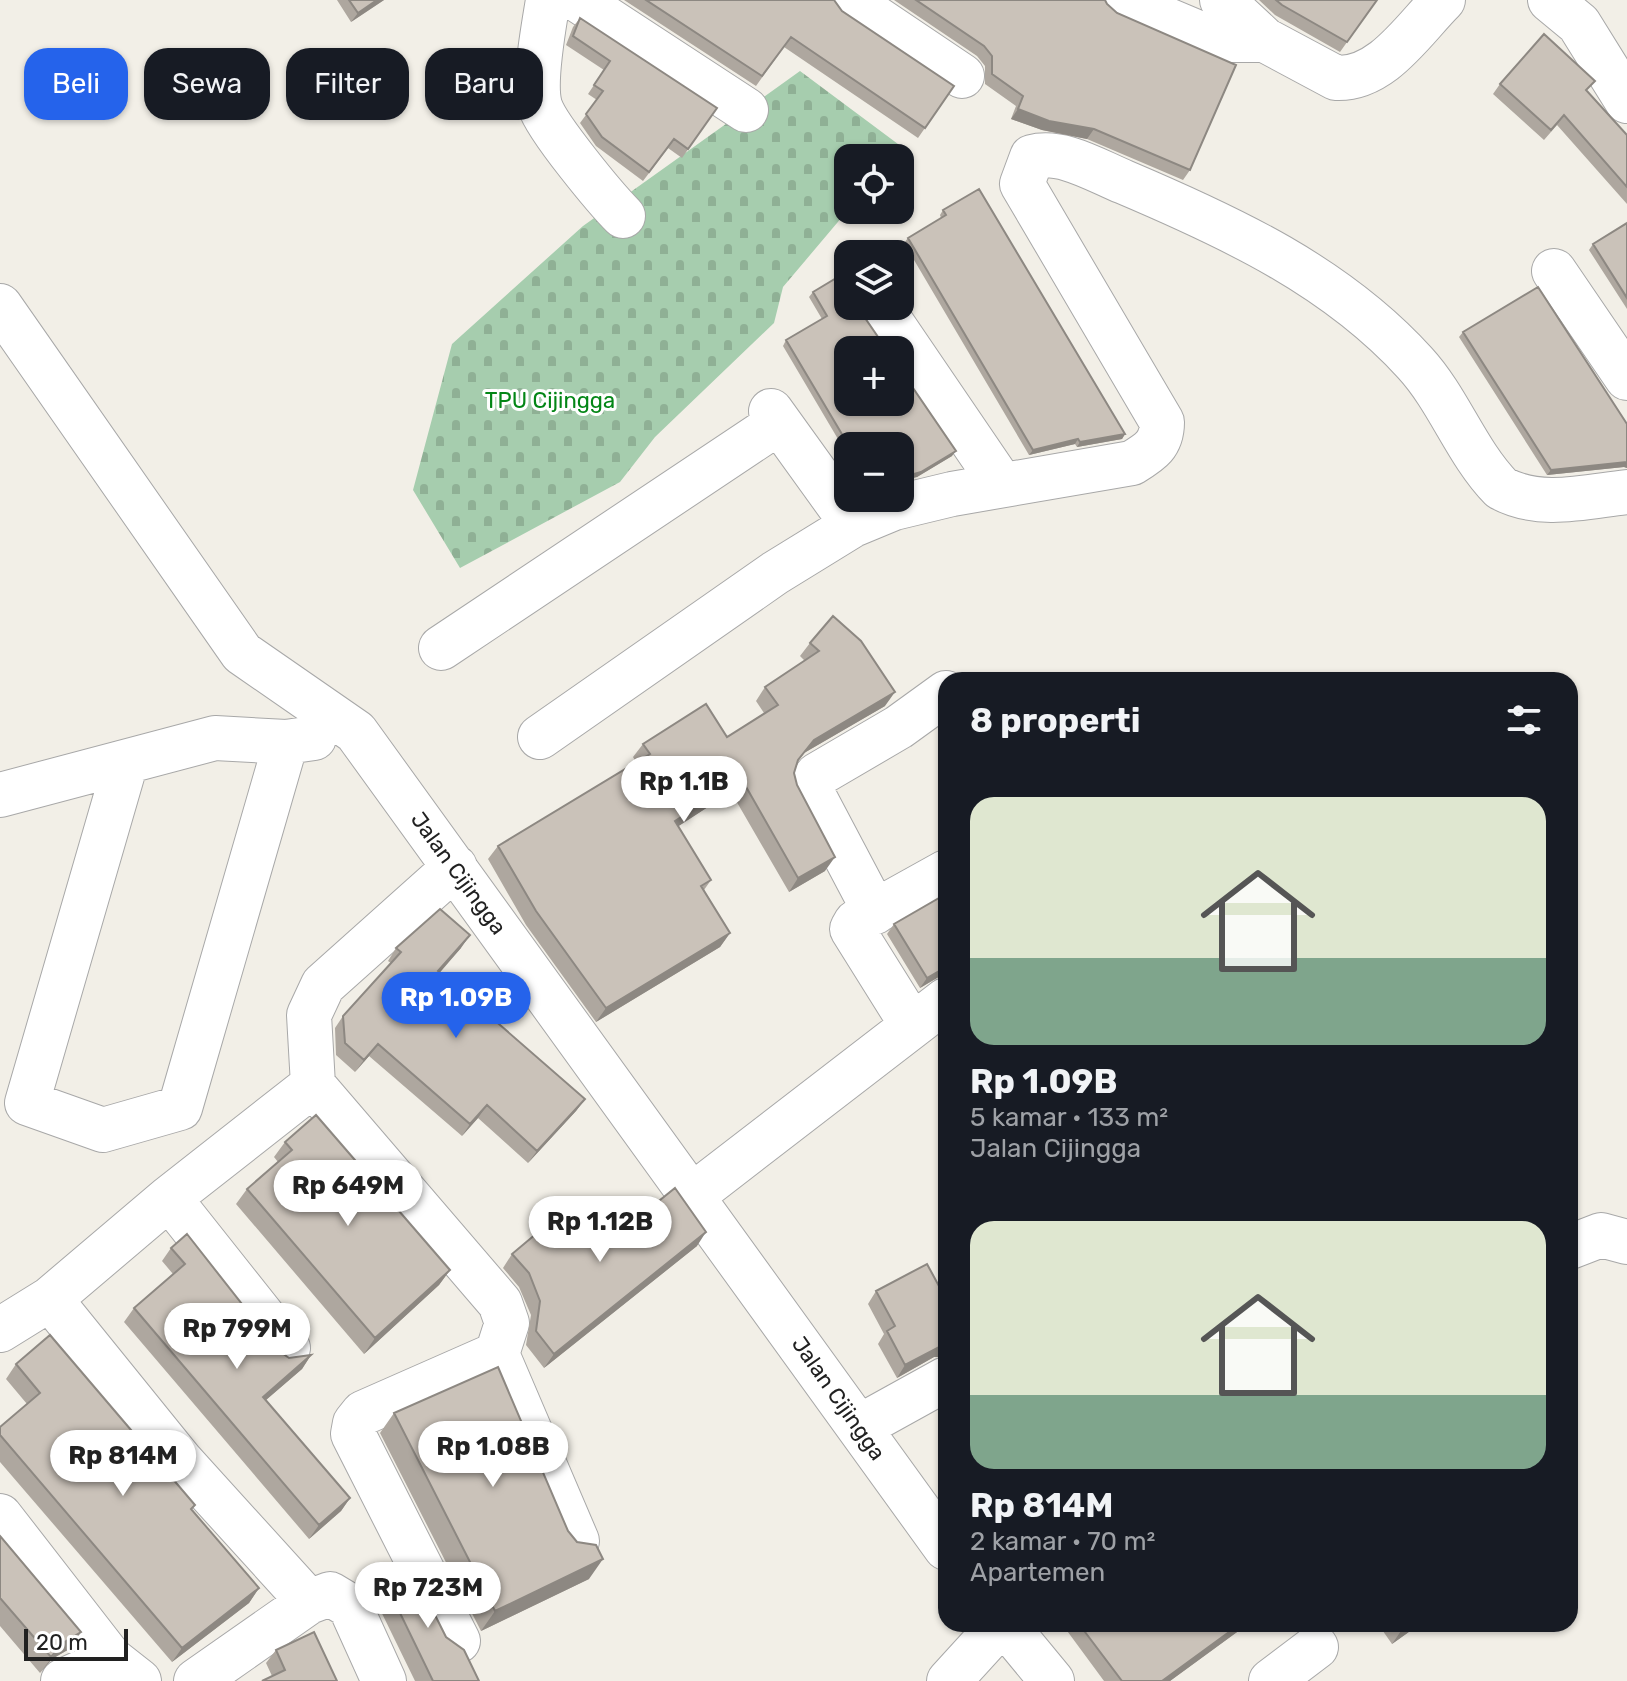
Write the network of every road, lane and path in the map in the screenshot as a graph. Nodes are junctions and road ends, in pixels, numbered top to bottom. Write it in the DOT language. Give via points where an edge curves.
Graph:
graph roads {
  1 [pos="548,0"];
  2 [pos="578,0"];
  3 [pos="849,0"];
  4 [pos="1120,0"];
  5 [pos="1222,0"];
  6 [pos="1443,0"];
  7 [pos="1550,0"];
  8 [pos="1265,40"];
  9 [pos="962,76"];
  10 [pos="1627,101"];
  11 [pos="746,110"];
  12 [pos="623,216"];
  13 [pos="1554,271"];
  14 [pos="0,306"];
  15 [pos="890,320"];
  16 [pos="1627,378"];
  17 [pos="1002,485"];
  18 [pos="1627,492"];
  19 [pos="853,525"];
  20 [pos="441,648"];
  21 [pos="938,699"];
  22 [pos="356,732"];
  23 [pos="540,737"];
  24 [pos="286,742"];
  25 [pos="126,762"];
  26 [pos="0,795"];
  27 [pos="455,867"];
  28 [pos="938,877"];
  29 [pos="875,912"];
  30 [pos="929,1013"];
  31 [pos="313,1085"];
  32 [pos="693,1195"];
  33 [pos="169,1198"];
  34 [pos="1627,1242"];
  35 [pos="1578,1244"];
  36 [pos="50,1299"];
  37 [pos="0,1330"];
  38 [pos="288,1348"];
  39 [pos="497,1354"];
  40 [pos="938,1383"];
  41 [pos="861,1426"];
  42 [pos="0,1516"];
  43 [pos="938,1537"];
  44 [pos="577,1541"];
  45 [pos="309,1602"];
  46 [pos="995,1632"];
  47 [pos="1010,1632"];
  48 [pos="458,1641"];
  49 [pos="1316,1647"];
  50 [pos="125,1670"];
  51 [pos="63,1681"];
  52 [pos="196,1681"];
  53 [pos="384,1681"];
  54 [pos="949,1681"];
  55 [pos="1052,1681"];
  56 [pos="1271,1681"];
  1 -- 12 [label="street" via="540,49 540,106 601,194"];
  2 -- 11 [label="street"];
  3 -- 9 [label="street"];
  4 -- 8 [label="street" via="1215,40"];
  5 -- 8 [label="street"];
  6 -- 8 [label="street" via="1372,71 1358,77 1336,78"];
  7 -- 10 [label="street" via="1579,24"];
  13 -- 16 [label="street"];
  14 -- 22 [label="street, Jalan Cijingga" via="242,653"];
  15 -- 17 [label="street"];
  17 -- 18 [label="street" via="1132,463 1162,437 1162,422 1022,184 1032,157 1042,154 1089,167 1196,213 1314,277 1414,362 1501,488 1542,502"];
  17 -- 19 [label="street" via="894,508"];
  19 -- 20 [label="street" via="774,417"];
  19 -- 23 [label="street"];
  21 -- 29 [label="street" via="817,775 809,787"];
  22 -- 24 [label="street"];
  22 -- 27 [label="street, Jalan Cijingga"];
  24 -- 25 [label="street" via="215,738"];
  24 -- 25 [label="street" via="180,1108 103,1130 27,1103"];
  25 -- 26 [label="street"];
  27 -- 31 [label="street" via="323,985 309,1015"];
  27 -- 32 [label="street, Jalan Cijingga"];
  28 -- 29 [label="street"];
  29 -- 30 [label="street" via="856,922 852,932"];
  30 -- 32 [label="street"];
  31 -- 33 [label="street"];
  31 -- 39 [label="street" via="500,1303 507,1323"];
  32 -- 41 [label="street, Jalan Cijingga"];
  33 -- 36 [label="street"];
  33 -- 38 [label="street"];
  34 -- 35 [label="street" via="1601,1235"];
  36 -- 37 [label="street"];
  36 -- 45 [label="street" via="181,1461"];
  39 -- 44 [label="street"];
  39 -- 48 [label="street" via="363,1413 353,1434"];
  40 -- 41 [label="street"];
  41 -- 43 [label="street, Jalan Cijingga"];
  42 -- 50 [label="street"];
  45 -- 52 [label="street"];
  45 -- 53 [label="street" via="330,1594 347,1602"];
  46 -- 54 [label="street"];
  47 -- 55 [label="street"];
  49 -- 56 [label="street"];
  50 -- 51 [label="street"];
}
